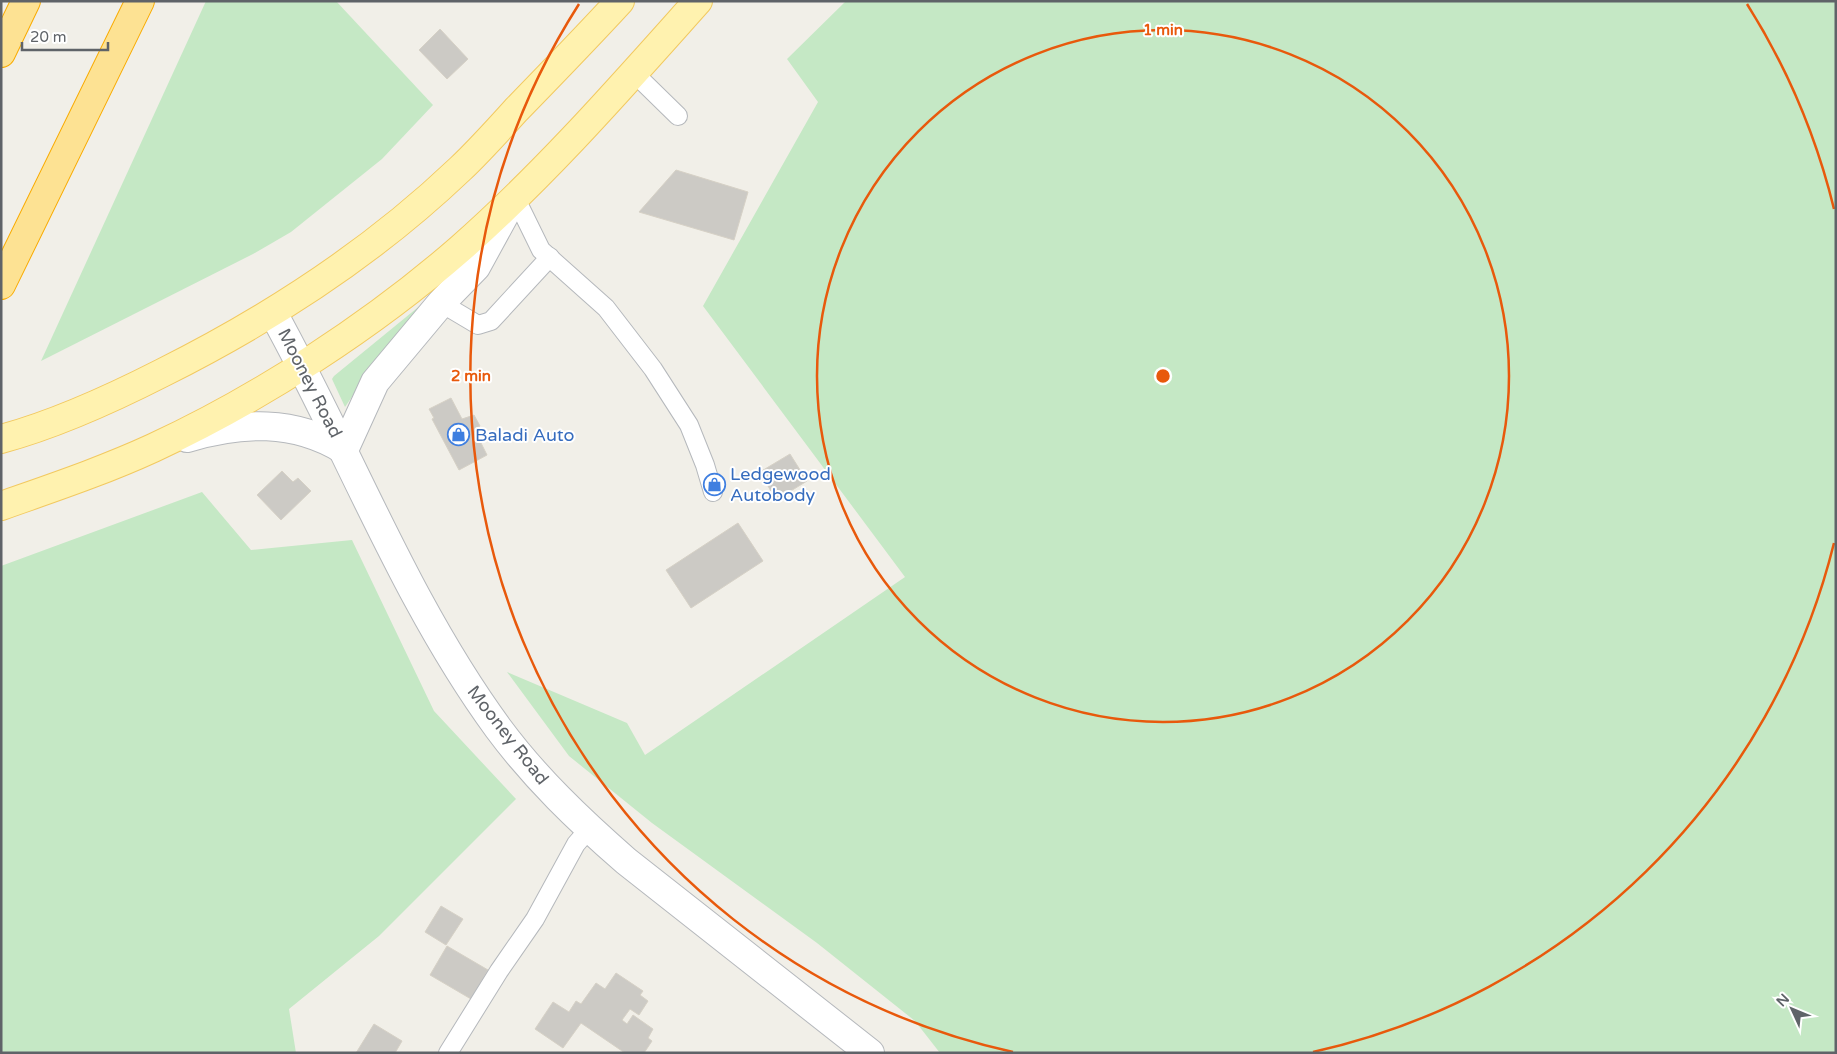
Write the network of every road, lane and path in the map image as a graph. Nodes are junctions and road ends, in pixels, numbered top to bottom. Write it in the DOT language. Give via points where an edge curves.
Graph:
graph roads {
  1 [pos="26,1"];
  2 [pos="140,1"];
  3 [pos="620,1"];
  4 [pos="698,1"];
  5 [pos="1,53"];
  6 [pos="634,72"];
  7 [pos="678,116"];
  8 [pos="515,197"];
  9 [pos="550,257"];
  10 [pos="1,285"];
  11 [pos="441,303"];
  12 [pos="273,313"];
  13 [pos="302,365"];
  14 [pos="1,439"];
  15 [pos="154,448"];
  16 [pos="344,450"];
  17 [pos="713,492"];
  18 [pos="1,506"];
  19 [pos="589,829"];
  20 [pos="448,1053"];
  21 [pos="870,1053"];
  1 -- 5 [label="highway"];
  2 -- 10 [label="highway"];
  3 -- 12 [label="main road" via="460,169 354,258"];
  4 -- 6 [label="main road"];
  6 -- 7 [label="lane"];
  6 -- 8 [label="main road"];
  8 -- 9 [label="lane" via="541,250"];
  8 -- 11 [label="street" via="476,268"];
  8 -- 13 [label="main road" via="439,266"];
  9 -- 11 [label="lane" via="491,321 478,325"];
  9 -- 17 [label="lane" via="606,308 653,369 689,425 706,465"];
  11 -- 16 [label="street" via="375,382"];
  12 -- 13 [label="street, Mooney Road"];
  12 -- 14 [label="main road" via="122,394 25,433"];
  13 -- 15 [label="main road"];
  13 -- 16 [label="street, Mooney Road"];
  15 -- 16 [label="street" via="229,427 258,426 304,431 323,437"];
  15 -- 18 [label="main road"];
  16 -- 19 [label="street, Mooney Road" via="404,570 461,673 498,728 540,779"];
  19 -- 20 [label="lane" via="576,844 535,919"];
  19 -- 21 [label="street, Mooney Road"];
}
